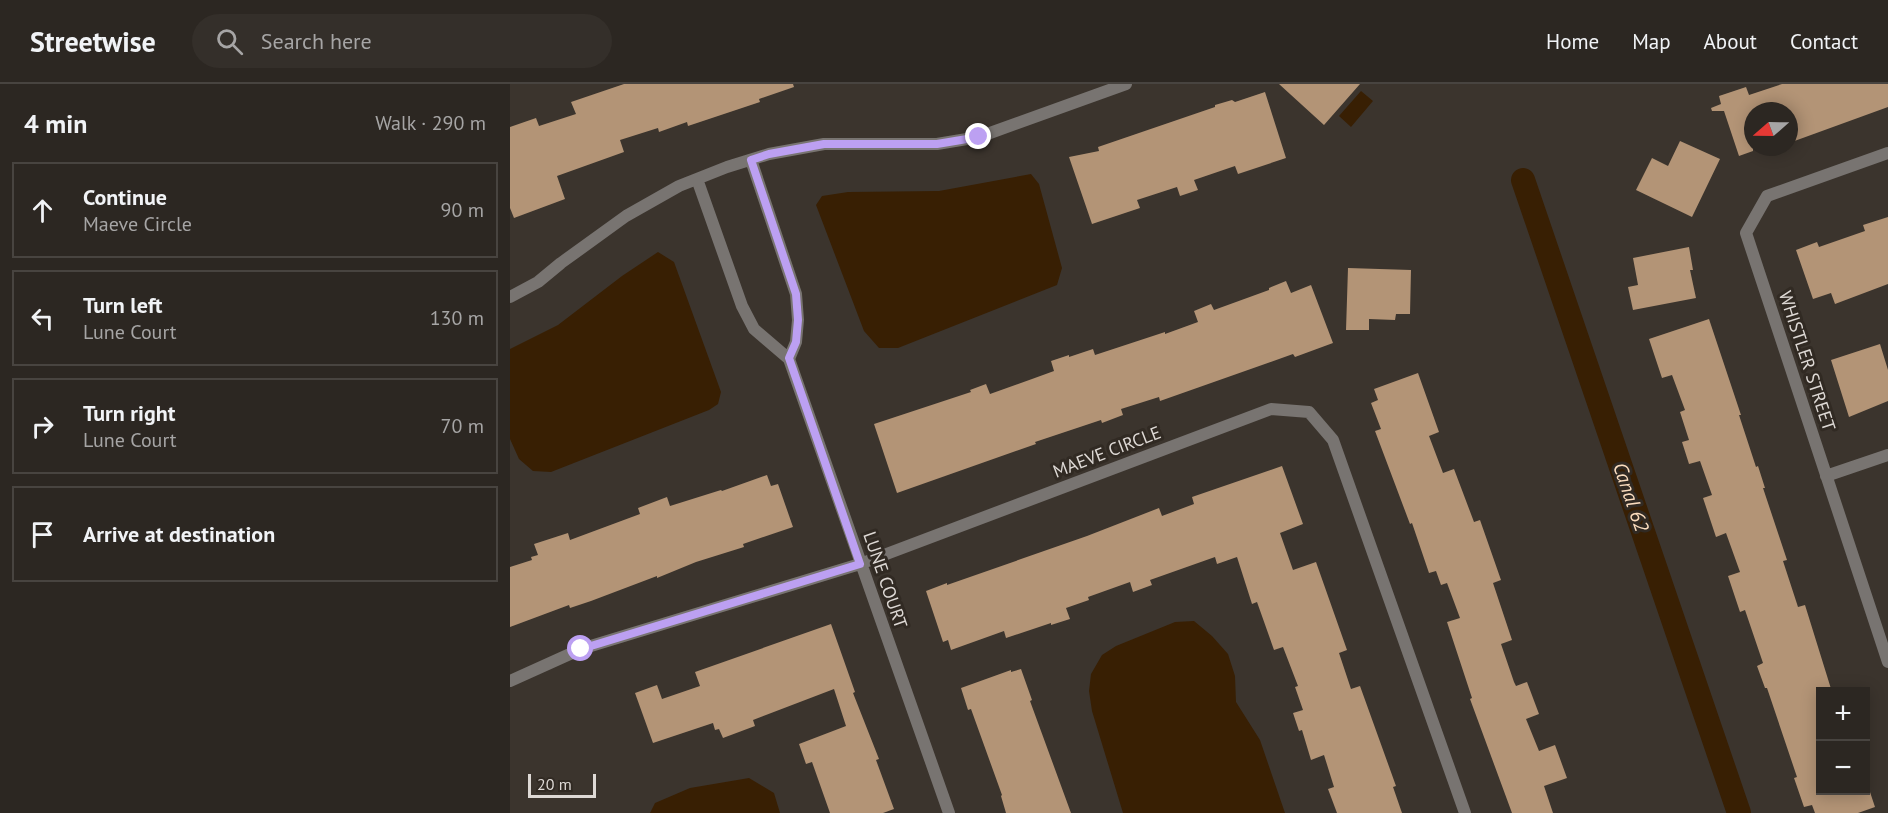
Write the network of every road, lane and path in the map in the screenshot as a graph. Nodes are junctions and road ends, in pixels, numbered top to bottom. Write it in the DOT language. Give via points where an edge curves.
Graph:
graph roads {
  1 [pos="1126,84"];
  2 [pos="1888,153"];
  3 [pos="751,160"];
  4 [pos="697,179"];
  5 [pos="510,297"];
  6 [pos="789,358"];
  7 [pos="1888,455"];
  8 [pos="1826,477"];
  9 [pos="860,564"];
  10 [pos="1888,662"];
  11 [pos="510,681"];
  12 [pos="949,813"];
  13 [pos="1465,813"];
  1 -- 3 [label="street" via="979,137 937,144 824,144"];
  2 -- 8 [label="street, WHISTLER STREET" via="1767,196 1746,233"];
  3 -- 4 [label="street"];
  3 -- 6 [label="street" via="796,294 796,342"];
  4 -- 5 [label="street" via="626,216 538,282"];
  4 -- 6 [label="street" via="742,306 754,329"];
  6 -- 9 [label="street, LUNE COURT"];
  7 -- 8 [label="street"];
  8 -- 10 [label="street, WHISTLER STREET"];
  9 -- 11 [label="street, MAEVE CIRCLE" via="581,649"];
  9 -- 12 [label="street, LUNE COURT"];
  9 -- 13 [label="street, MAEVE CIRCLE" via="1271,409 1309,412 1333,440"];
}
